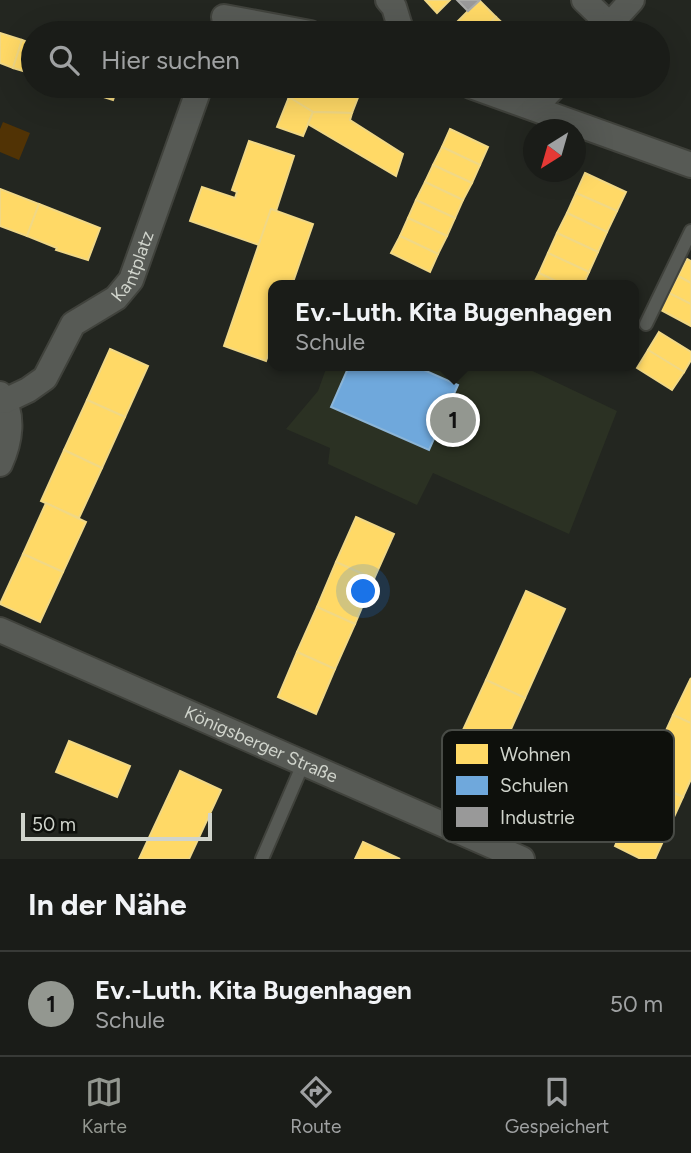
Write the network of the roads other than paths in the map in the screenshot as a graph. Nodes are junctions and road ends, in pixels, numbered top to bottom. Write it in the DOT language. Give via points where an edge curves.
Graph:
graph roads {
  1 [pos="388,0"];
  2 [pos="583,0"];
  3 [pos="632,0"];
  4 [pos="224,17"];
  5 [pos="246,21"];
  6 [pos="398,21"];
  7 [pos="600,21"];
  8 [pos="613,21"];
  9 [pos="196,98"];
  10 [pos="505,98"];
  11 [pos="544,98"];
  12 [pos="534,108"];
  13 [pos="691,165"];
  14 [pos="691,232"];
  15 [pos="646,324"];
  16 [pos="3,397"];
  17 [pos="0,464"];
  18 [pos="0,630"];
  19 [pos="303,764"];
  20 [pos="442,831"];
  21 [pos="464,842"];
  22 [pos="483,851"];
  23 [pos="262,859"];
  24 [pos="522,859"];
  1 -- 6 [label="street"];
  2 -- 7 [label="street"];
  3 -- 8 [label="street"];
  4 -- 5 [label="street"];
  9 -- 16 [label="street, Kantplatz" via="131,280 116,298 74,324 45,378 28,390"];
  10 -- 12 [label="street"];
  11 -- 12 [label="street"];
  12 -- 13 [label="street"];
  14 -- 15 [label="lane"];
  16 -- 17 [label="street, Kantplatz" via="11,422"];
  18 -- 19 [label="street, Königsberger Straße"];
  19 -- 20 [label="street, Königsberger Straße"];
  19 -- 23 [label="lane"];
  21 -- 22 [label="street, Königsberger Straße"];
  22 -- 24 [label="street, Königsberger Straße"];
}
